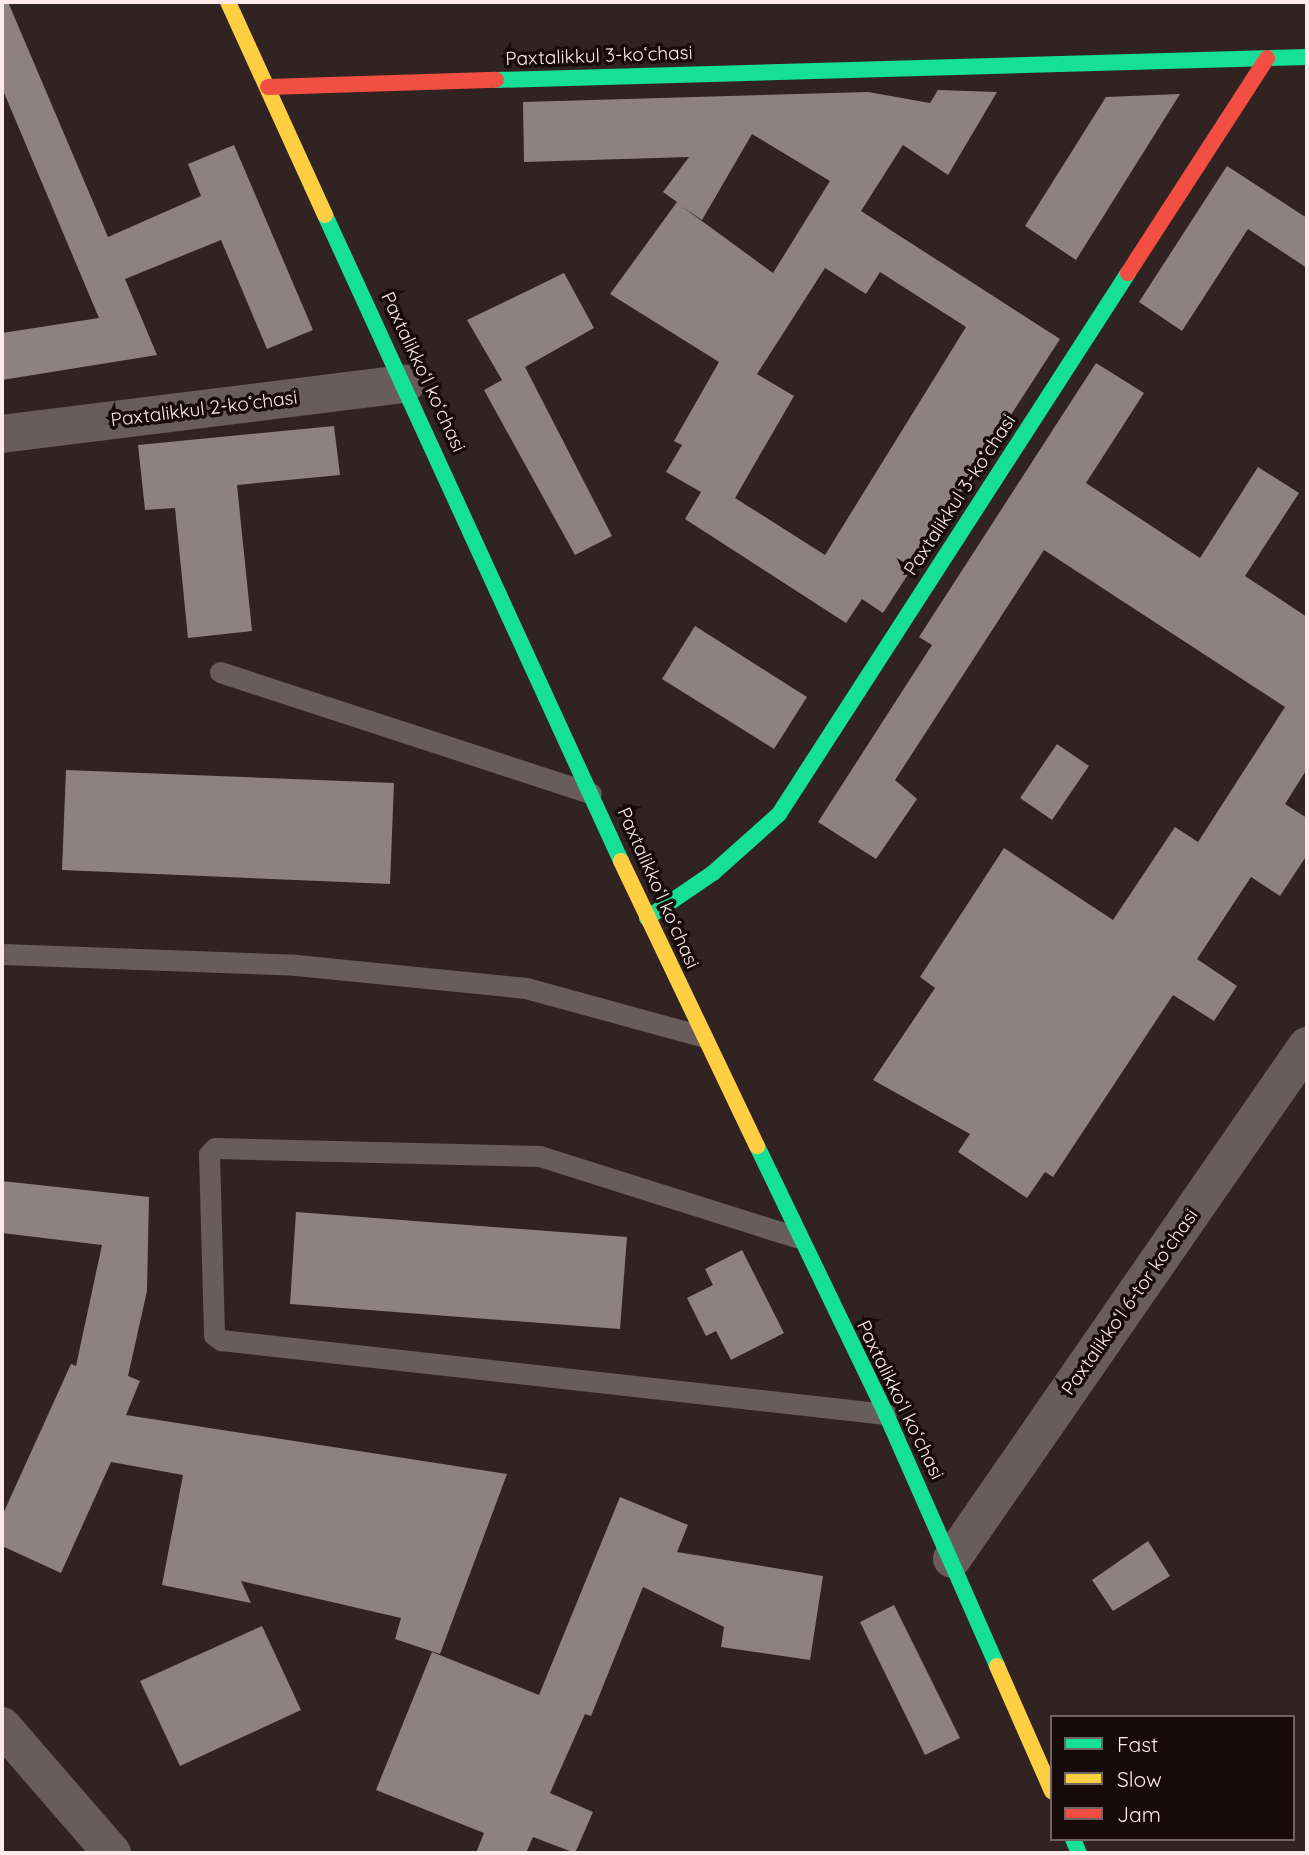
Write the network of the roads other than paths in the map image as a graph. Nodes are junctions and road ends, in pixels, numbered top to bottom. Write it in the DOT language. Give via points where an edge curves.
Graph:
graph roads {
  1 [pos="228,2"];
  2 [pos="1307,57"];
  3 [pos="1267,58"];
  4 [pos="268,87"];
  5 [pos="406,384"];
  6 [pos="2,434"];
  7 [pos="220,672"];
  8 [pos="593,794"];
  9 [pos="647,918"];
  10 [pos="2,954"];
  11 [pos="702,1036"];
  12 [pos="1307,1046"];
  13 [pos="796,1237"];
  14 [pos="886,1414"];
  15 [pos="952,1559"];
  16 [pos="2,1726"];
  17 [pos="1050,1786"];
  18 [pos="113,1853"];
  1 -- 4 [label="street, Paxtalikkoʻl koʻchasi"];
  2 -- 3 [label="street, Paxtalikkul 3-koʻchasi"];
  3 -- 4 [label="street, Paxtalikkul 3-koʻchasi"];
  3 -- 9 [label="street, Paxtalikkul 3-koʻchasi" via="779,814 713,873"];
  4 -- 5 [label="street, Paxtalikkoʻl koʻchasi"];
  5 -- 6 [label="street, Paxtalikkul 2-koʻchasi"];
  5 -- 8 [label="street, Paxtalikkoʻl koʻchasi"];
  7 -- 8 [label="lane"];
  8 -- 9 [label="street, Paxtalikkoʻl koʻchasi"];
  9 -- 11 [label="street, Paxtalikkoʻl koʻchasi"];
  10 -- 11 [label="lane" via="296,965 526,988"];
  11 -- 13 [label="street, Paxtalikkoʻl koʻchasi"];
  12 -- 15 [label="street, Paxtalikkoʻl 6-tor koʻchasi"];
  13 -- 14 [label="street, Paxtalikkoʻl koʻchasi"];
  13 -- 14 [label="lane" via="539,1156 215,1148 209,1154 214,1335 221,1340"];
  14 -- 15 [label="street, Paxtalikkoʻl koʻchasi"];
  15 -- 17 [label="street, Paxtalikkoʻl koʻchasi"];
  16 -- 18 [label="street"];
}
